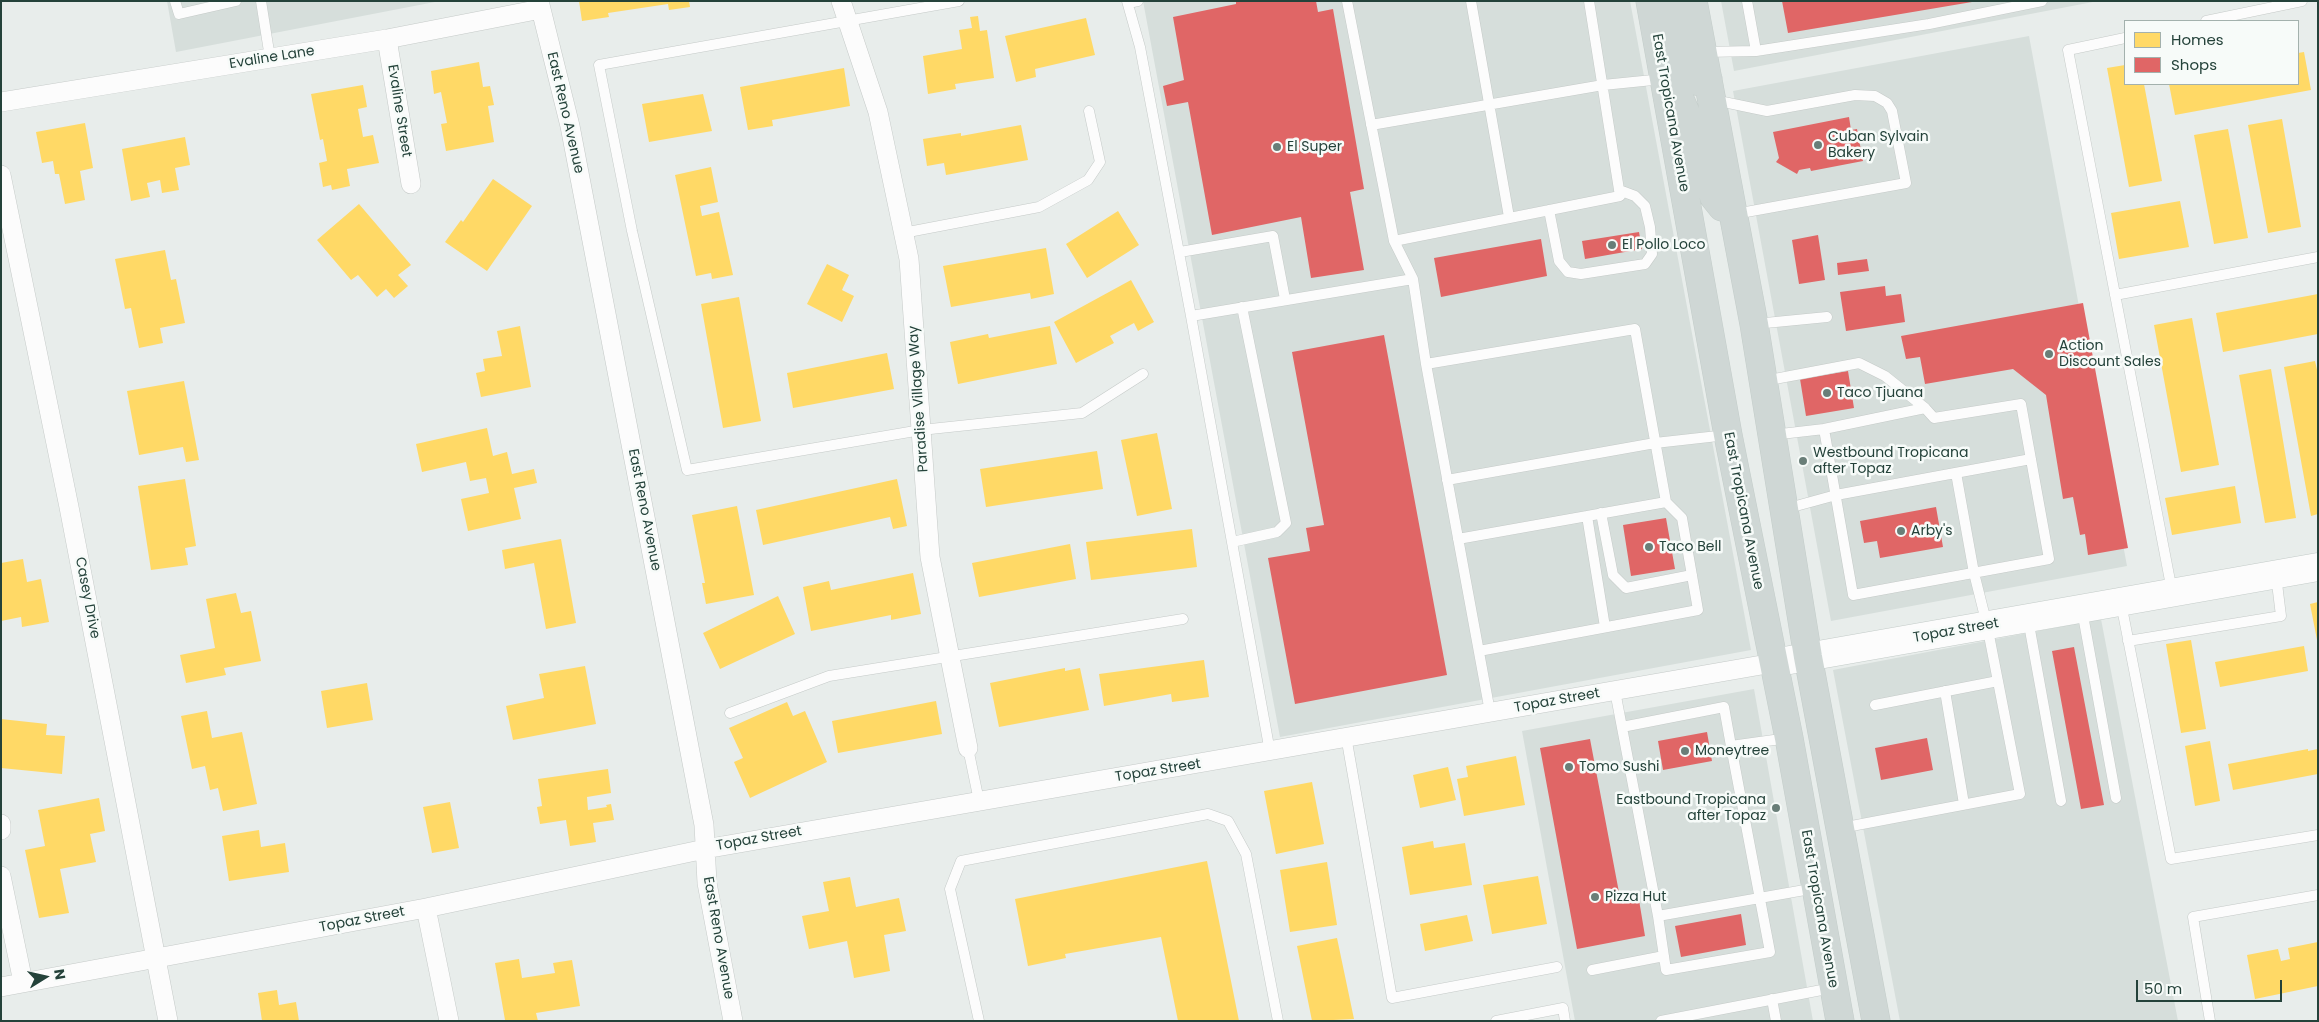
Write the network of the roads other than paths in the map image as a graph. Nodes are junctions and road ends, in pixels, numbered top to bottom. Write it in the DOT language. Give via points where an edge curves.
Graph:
graph roads {
  1 [pos="176,1"];
  2 [pos="236,1"];
  3 [pos="261,1"];
  4 [pos="841,1"];
  5 [pos="959,1"];
  6 [pos="1347,1"];
  7 [pos="1471,1"];
  8 [pos="1589,1"];
  9 [pos="1650,1"];
  10 [pos="1668,1"];
  11 [pos="1693,1"];
  12 [pos="1747,1"];
  13 [pos="2042,1"];
  14 [pos="2302,1"];
  15 [pos="1131,2"];
  16 [pos="540,5"];
  17 [pos="847,19"];
  18 [pos="2211,20"];
  19 [pos="2124,38"];
  20 [pos="387,39"];
  21 [pos="1756,51"];
  22 [pos="1703,52"];
  23 [pos="270,58"];
  24 [pos="1664,79"];
  25 [pos="1603,85"];
  26 [pos="1710,89"];
  27 [pos="1,102"];
  28 [pos="1490,105"];
  29 [pos="1089,111"];
  30 [pos="1371,125"];
  31 [pos="1,176"];
  32 [pos="411,184"];
  33 [pos="1619,190"];
  34 [pos="1549,210"];
  35 [pos="1734,214"];
  36 [pos="1509,217"];
  37 [pos="903,233"];
  38 [pos="1394,241"];
  39 [pos="1180,252"];
  40 [pos="2318,257"];
  41 [pos="1413,279"];
  42 [pos="2115,295"];
  43 [pos="1285,300"];
  44 [pos="1242,307"];
  45 [pos="1191,316"];
  46 [pos="1827,317"];
  47 [pos="1754,324"];
  48 [pos="1426,364"];
  49 [pos="1143,374"];
  50 [pos="1763,381"];
  51 [pos="1925,408"];
  52 [pos="1824,429"];
  53 [pos="921,430"];
  54 [pos="1728,435"];
  55 [pos="1771,436"];
  56 [pos="1655,443"];
  57 [pos="2031,459"];
  58 [pos="1956,473"];
  59 [pos="1447,480"];
  60 [pos="1836,495"];
  61 [pos="1666,502"];
  62 [pos="1783,509"];
  63 [pos="1601,513"];
  64 [pos="1587,516"];
  65 [pos="1458,539"];
  66 [pos="1232,542"];
  67 [pos="2318,567"];
  68 [pos="1974,573"];
  69 [pos="2276,574"];
  70 [pos="1692,575"];
  71 [pos="2172,593"];
  72 [pos="2120,602"];
  73 [pos="2082,609"];
  74 [pos="2028,618"];
  75 [pos="1183,619"];
  76 [pos="1987,625"];
  77 [pos="1606,628"];
  78 [pos="2128,641"];
  79 [pos="1479,651"];
  80 [pos="950,656"];
  81 [pos="1808,657"];
  82 [pos="1773,663"];
  83 [pos="1998,681"];
  84 [pos="1615,691"];
  85 [pos="1945,691"];
  86 [pos="1875,705"];
  87 [pos="1490,712"];
  88 [pos="730,713"];
  89 [pos="1622,727"];
  90 [pos="1346,736"];
  91 [pos="1789,738"];
  92 [pos="1731,746"];
  93 [pos="968,748"];
  94 [pos="1270,752"];
  95 [pos="2116,798"];
  96 [pos="979,801"];
  97 [pos="2061,801"];
  98 [pos="1964,804"];
  99 [pos="1,824"];
  100 [pos="1840,828"];
  101 [pos="1,830"];
  102 [pos="2318,835"];
  103 [pos="705,849"];
  104 [pos="1,876"];
  105 [pos="1816,888"];
  106 [pos="2318,895"];
  107 [pos="1761,898"];
  108 [pos="426,908"];
  109 [pos="1658,916"];
  110 [pos="1664,956"];
  111 [pos="156,959"];
  112 [pos="1557,967"];
  113 [pos="1592,970"];
  114 [pos="23,982"];
  115 [pos="1,987"];
  116 [pos="1833,988"];
  117 [pos="1772,999"];
  118 [pos="168,1021"];
  119 [pos="450,1021"];
  120 [pos="733,1021"];
  121 [pos="979,1021"];
  122 [pos="1278,1021"];
  123 [pos="1496,1021"];
  124 [pos="1565,1021"];
  125 [pos="1661,1021"];
  126 [pos="1776,1021"];
  127 [pos="1840,1021"];
  128 [pos="1876,1021"];
  129 [pos="2210,1021"];
  1 -- 2 [label="lane" via="178,14"];
  3 -- 23 [label="lane"];
  4 -- 17 [label="street, Paradise Village Way"];
  5 -- 17 [label="lane"];
  6 -- 30 [label="lane"];
  7 -- 28 [label="lane"];
  8 -- 25 [label="lane"];
  9 -- 24 [label="main road, East Tropicana Avenue"];
  10 -- 26 [label="main road" via="1684,67 1691,79"];
  11 -- 22 [label="main road"];
  12 -- 21 [label="lane"];
  13 -- 21 [label="lane" via="1929,24"];
  14 -- 18 [label="lane"];
  15 -- 39 [label="lane"];
  16 -- 20 [label="street, Evaline Lane"];
  16 -- 103 [label="street, East Reno Avenue" via="570,126 704,825"];
  17 -- 37 [label="street, Paradise Village Way" via="878,112"];
  17 -- 53 [label="lane" via="599,65 632,231 687,470"];
  19 -- 42 [label="lane" via="2068,50"];
  20 -- 23 [label="street, Evaline Lane"];
  20 -- 32 [label="street, Evaline Street"];
  21 -- 22 [label="lane"];
  22 -- 26 [label="main road"];
  23 -- 27 [label="street, Evaline Lane"];
  24 -- 25 [label="lane"];
  24 -- 35 [label="main road" via="1684,105 1714,197 1722,208"];
  24 -- 54 [label="main road, East Tropicana Avenue"];
  25 -- 28 [label="lane"];
  25 -- 33 [label="lane"];
  26 -- 35 [label="main road"];
  26 -- 35 [label="lane" via="1766,111 1854,95 1874,96 1887,103 1892,111 1906,183"];
  28 -- 30 [label="lane"];
  28 -- 36 [label="lane"];
  29 -- 37 [label="lane" via="1100,162 1088,180 1039,206"];
  30 -- 38 [label="lane"];
  31 -- 111 [label="street, Casey Drive"];
  33 -- 34 [label="lane" via="1620,196"];
  33 -- 34 [label="lane" via="1635,196 1645,206 1652,254 1645,264 1581,274 1568,272 1559,261"];
  34 -- 36 [label="lane"];
  35 -- 47 [label="main road"];
  36 -- 38 [label="lane"];
  37 -- 53 [label="street, Paradise Village Way" via="909,259"];
  38 -- 41 [label="lane"];
  39 -- 43 [label="lane" via="1273,236"];
  39 -- 45 [label="lane"];
  40 -- 42 [label="lane"];
  41 -- 43 [label="lane"];
  41 -- 48 [label="lane"];
  42 -- 71 [label="lane"];
  43 -- 44 [label="lane"];
  44 -- 45 [label="lane"];
  44 -- 66 [label="lane" via="1286,523 1277,532"];
  45 -- 66 [label="lane"];
  46 -- 47 [label="lane"];
  47 -- 50 [label="main road"];
  48 -- 56 [label="lane" via="1635,329"];
  48 -- 59 [label="lane"];
  49 -- 53 [label="lane" via="1082,413"];
  50 -- 51 [label="lane" via="1859,363 1885,376"];
  50 -- 55 [label="main road"];
  51 -- 52 [label="lane"];
  51 -- 57 [label="lane" via="1934,418 2021,404"];
  52 -- 55 [label="lane"];
  52 -- 60 [label="lane"];
  53 -- 80 [label="street, Paradise Village Way" via="930,557"];
  54 -- 56 [label="lane"];
  54 -- 82 [label="main road, East Tropicana Avenue"];
  55 -- 62 [label="main road"];
  56 -- 59 [label="lane"];
  56 -- 61 [label="lane"];
  57 -- 58 [label="lane"];
  57 -- 68 [label="lane" via="2049,559"];
  58 -- 60 [label="lane"];
  58 -- 68 [label="lane"];
  59 -- 65 [label="lane"];
  60 -- 62 [label="lane"];
  60 -- 68 [label="lane" via="1853,595"];
  61 -- 63 [label="lane"];
  61 -- 70 [label="lane" via="1682,518"];
  62 -- 81 [label="main road"];
  63 -- 64 [label="lane"];
  63 -- 70 [label="lane" via="1613,574 1626,588"];
  64 -- 65 [label="lane"];
  64 -- 77 [label="lane"];
  65 -- 79 [label="lane"];
  66 -- 94 [label="lane"];
  67 -- 69 [label="street, Topaz Street"];
  68 -- 76 [label="lane"];
  69 -- 71 [label="street, Topaz Street"];
  69 -- 78 [label="lane" via="2281,616"];
  70 -- 77 [label="lane" via="1698,610"];
  71 -- 72 [label="street, Topaz Street"];
  72 -- 73 [label="street, Topaz Street"];
  72 -- 78 [label="lane"];
  73 -- 74 [label="street, Topaz Street"];
  73 -- 95 [label="lane"];
  74 -- 76 [label="street, Topaz Street"];
  74 -- 97 [label="lane"];
  75 -- 80 [label="lane"];
  76 -- 81 [label="street, Topaz Street"];
  76 -- 83 [label="lane"];
  77 -- 79 [label="lane"];
  78 -- 102 [label="lane" via="2172,860"];
  79 -- 87 [label="lane"];
  80 -- 88 [label="lane" via="830,676"];
  80 -- 93 [label="street, Paradise Village Way"];
  81 -- 82 [label="street, Topaz Street"];
  81 -- 100 [label="main road"];
  82 -- 84 [label="street, Topaz Street"];
  82 -- 91 [label="main road, East Tropicana Avenue"];
  83 -- 85 [label="lane"];
  83 -- 98 [label="lane" via="2020,794"];
  84 -- 87 [label="street, Topaz Street"];
  84 -- 89 [label="lane"];
  85 -- 86 [label="lane"];
  85 -- 98 [label="lane"];
  87 -- 90 [label="street, Topaz Street"];
  89 -- 92 [label="lane" via="1724,707"];
  89 -- 109 [label="lane"];
  90 -- 94 [label="street, Topaz Street"];
  90 -- 112 [label="lane" via="1392,998"];
  91 -- 92 [label="lane"];
  91 -- 105 [label="main road, East Tropicana Avenue"];
  92 -- 107 [label="lane"];
  93 -- 96 [label="lane, Paradise Village Way"];
  94 -- 96 [label="street, Topaz Street"];
  96 -- 103 [label="street, Topaz Street"];
  98 -- 100 [label="lane"];
  99 -- 101 [label="street"];
  100 -- 128 [label="main road"];
  103 -- 108 [label="street, Topaz Street"];
  103 -- 120 [label="street, East Reno Avenue" via="707,882"];
  104 -- 114 [label="street"];
  105 -- 107 [label="lane"];
  105 -- 116 [label="main road, East Tropicana Avenue"];
  106 -- 129 [label="lane" via="2192,917"];
  107 -- 109 [label="lane"];
  107 -- 110 [label="lane" via="1770,952 1666,970"];
  108 -- 111 [label="street, Topaz Street"];
  108 -- 119 [label="street"];
  109 -- 110 [label="lane"];
  110 -- 113 [label="lane"];
  111 -- 114 [label="street, Topaz Street"];
  111 -- 118 [label="street, Casey Drive"];
  114 -- 115 [label="street, Topaz Street"];
  116 -- 117 [label="lane"];
  116 -- 127 [label="main road, East Tropicana Avenue"];
  117 -- 125 [label="lane"];
  117 -- 126 [label="lane"];
  121 -- 122 [label="lane" via="950,889 961,861 1208,814 1228,821 1246,854"];
  123 -- 124 [label="lane" via="1563,1008"];
}
